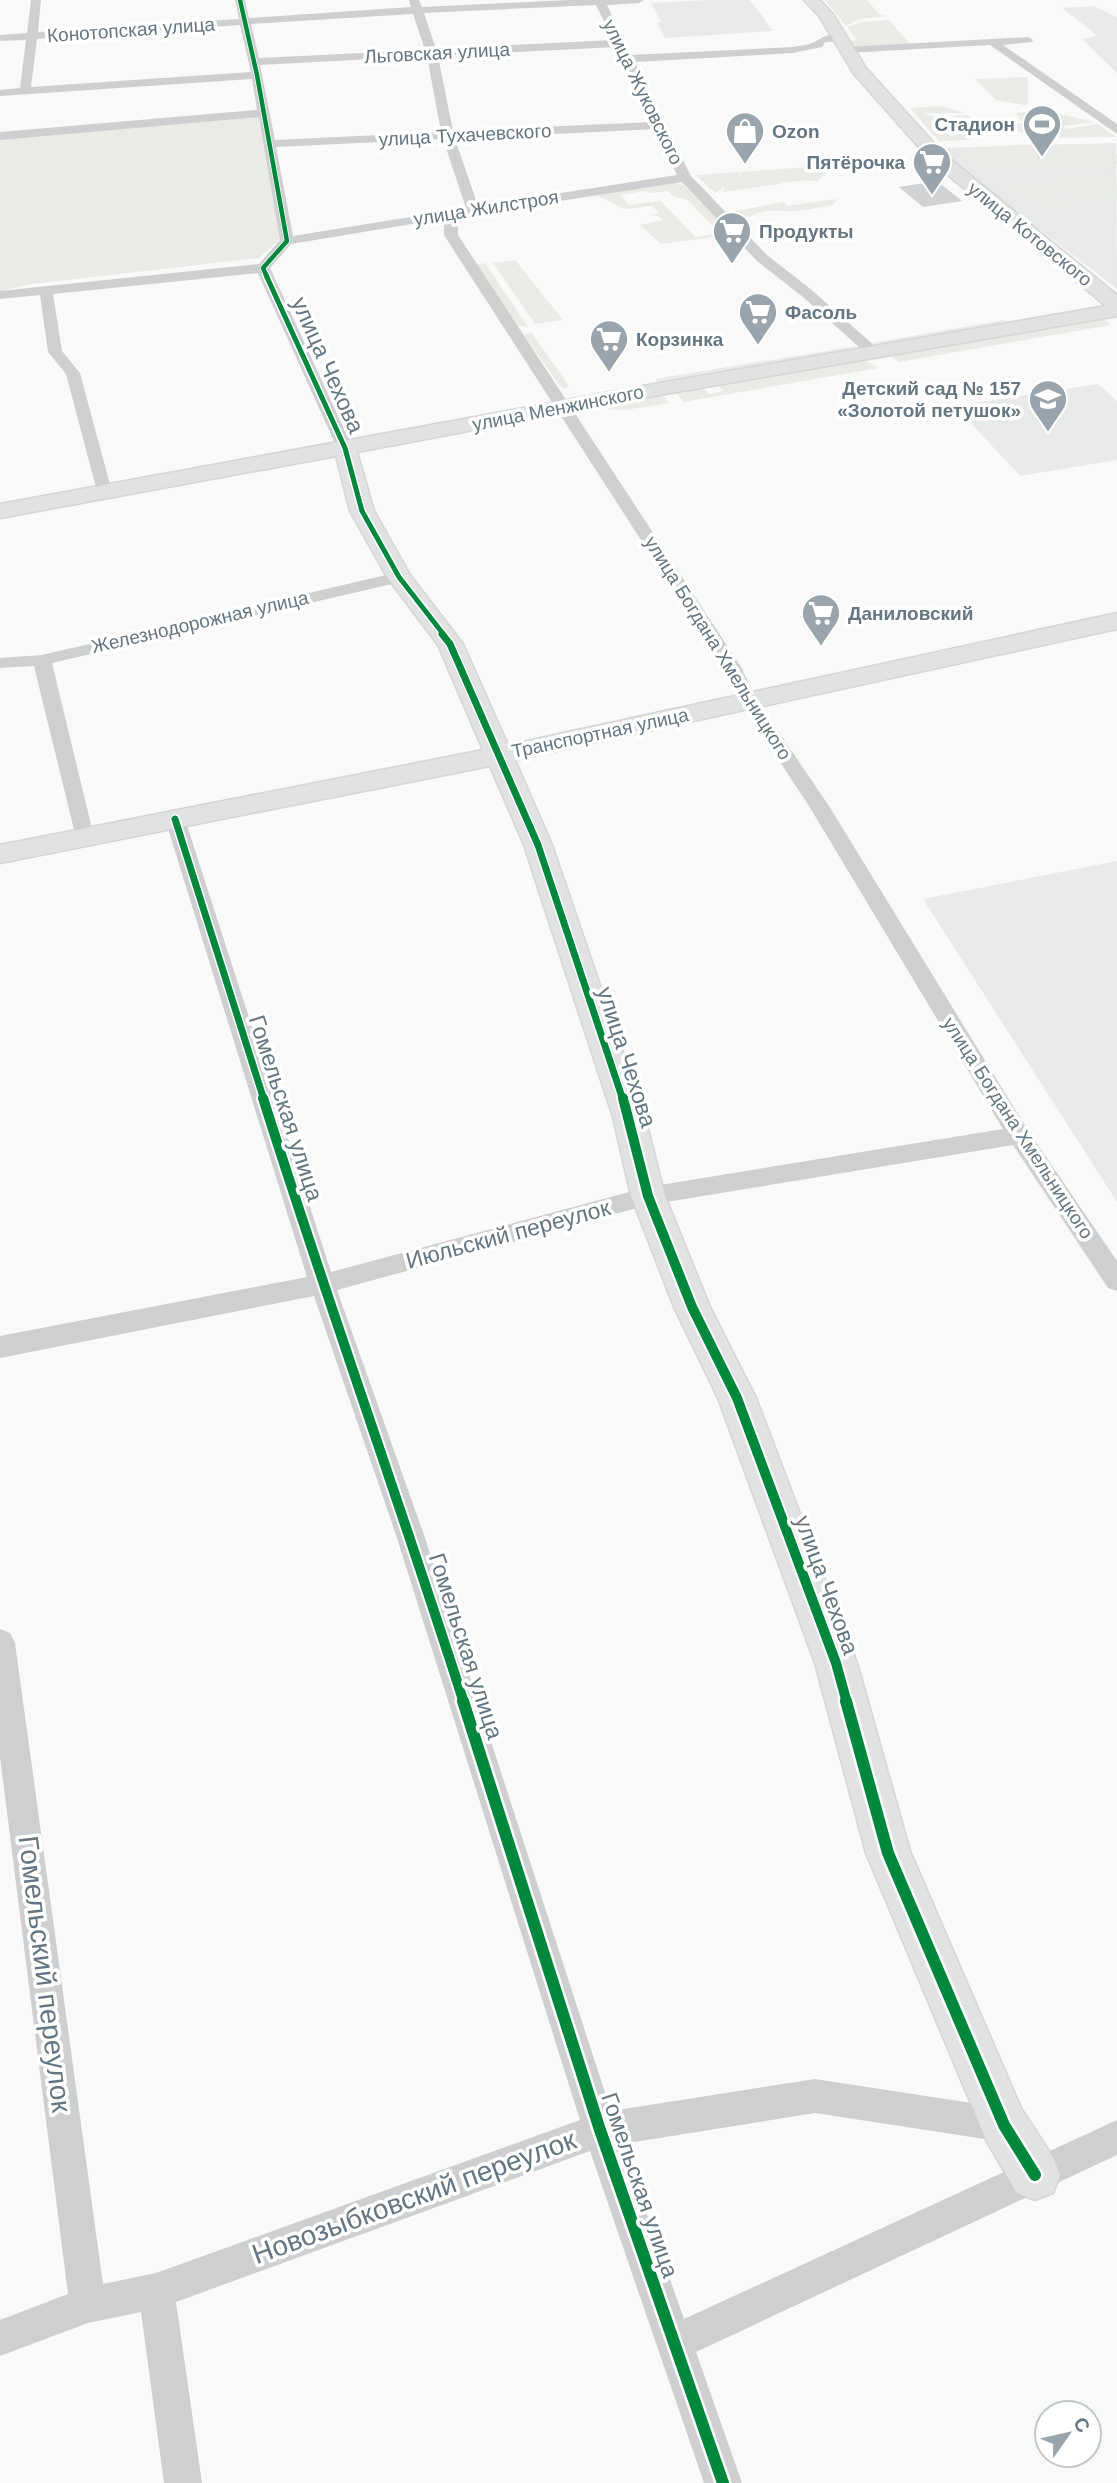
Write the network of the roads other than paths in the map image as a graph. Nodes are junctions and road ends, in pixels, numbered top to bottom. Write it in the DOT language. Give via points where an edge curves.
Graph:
graph roads {
  1 [pos="36,0"];
  2 [pos="240,0"];
  3 [pos="639,0"];
  4 [pos="812,0"];
  5 [pos="599,1"];
  6 [pos="417,5"];
  7 [pos="245,22"];
  8 [pos="32,36"];
  9 [pos="0,38"];
  10 [pos="1028,40"];
  11 [pos="992,42"];
  12 [pos="620,43"];
  13 [pos="844,44"];
  14 [pos="432,53"];
  15 [pos="628,60"];
  16 [pos="256,69"];
  17 [pos="25,92"];
  18 [pos="0,93"];
  19 [pos="263,113"];
  20 [pos="662,125"];
  21 [pos="1117,130"];
  22 [pos="0,136"];
  23 [pos="448,136"];
  24 [pos="269,144"];
  25 [pos="685,178"];
  26 [pos="473,210"];
  27 [pos="287,241"];
  28 [pos="263,268"];
  29 [pos="46,292"];
  30 [pos="0,295"];
  31 [pos="1117,307"];
  32 [pos="874,352"];
  33 [pos="565,407"];
  34 [pos="345,448"];
  35 [pos="104,492"];
  36 [pos="0,511"];
  37 [pos="399,577"];
  38 [pos="1117,621"];
  39 [pos="42,660"];
  40 [pos="0,663"];
  41 [pos="748,700"];
  42 [pos="497,756"];
  43 [pos="175,819"];
  44 [pos="84,836"];
  45 [pos="0,854"];
  46 [pos="1019,1135"];
  47 [pos="648,1196"];
  48 [pos="1117,1281"];
  49 [pos="322,1284"];
  50 [pos="0,1347"];
  51 [pos="0,1643"];
  52 [pos="1004,2125"];
  53 [pos="600,2130"];
  54 [pos="1117,2137"];
  55 [pos="1035,2175"];
  56 [pos="156,2291"];
  57 [pos="88,2305"];
  58 [pos="0,2338"];
  59 [pos="674,2343"];
  60 [pos="183,2483"];
  61 [pos="723,2483"];
  1 -- 8 [label="street"];
  2 -- 7 [label="street"];
  3 -- 5 [label="street, Конотопская улица"];
  4 -- 13 [label="street, улица Котовского"];
  5 -- 6 [label="street, Конотопская улица"];
  5 -- 12 [label="street, улица Жуковского"];
  6 -- 7 [label="street, Конотопская улица"];
  6 -- 14 [label="street"];
  7 -- 8 [label="street, Конотопская улица"];
  7 -- 16 [label="street"];
  8 -- 9 [label="street, Конотопская улица"];
  8 -- 17 [label="street"];
  10 -- 11 [label="street"];
  11 -- 13 [label="street"];
  11 -- 21 [label="street"];
  12 -- 14 [label="street, Льговская улица"];
  12 -- 15 [label="street, улица Жуковского"];
  13 -- 15 [label="street" via="822,39 818,45 793,50"];
  13 -- 31 [label="street, улица Котовского" via="860,71 947,167"];
  14 -- 16 [label="street, Льговская улица"];
  14 -- 23 [label="street"];
  15 -- 20 [label="street, улица Жуковского"];
  16 -- 17 [label="street, Льговская улица"];
  16 -- 19 [label="street"];
  17 -- 18 [label="street, Льговская улица"];
  19 -- 22 [label="street"];
  19 -- 24 [label="street"];
  20 -- 23 [label="street, улица Тухачевского"];
  20 -- 25 [label="street, улица Жуковского"];
  23 -- 24 [label="street, улица Тухачевского"];
  23 -- 26 [label="street"];
  24 -- 27 [label="street"];
  25 -- 26 [label="street, улица Жилстроя"];
  25 -- 32 [label="street, улица Жуковского" via="762,258"];
  26 -- 27 [label="street, улица Жилстроя"];
  26 -- 33 [label="street, улица Богдана Хмельницкого" via="451,222 451,235"];
  27 -- 28 [label="street"];
  28 -- 29 [label="street"];
  28 -- 34 [label="street, улица Чехова"];
  29 -- 30 [label="street"];
  29 -- 35 [label="street" via="55,352 73,373"];
  31 -- 32 [label="street, улица Менжинского"];
  32 -- 33 [label="street, улица Менжинского"];
  33 -- 34 [label="street, улица Менжинского"];
  33 -- 41 [label="street, улица Богдана Хмельницкого" via="732,667"];
  34 -- 35 [label="street, улица Менжинского"];
  34 -- 37 [label="street, улица Чехова" via="362,511"];
  35 -- 36 [label="street, улица Менжинского"];
  37 -- 39 [label="street, Железнодорожная улица"];
  37 -- 42 [label="street, улица Чехова" via="450,644"];
  38 -- 41 [label="street, Транспортная улица"];
  39 -- 40 [label="street, Железнодорожная улица"];
  39 -- 44 [label="street"];
  41 -- 42 [label="street, Транспортная улица"];
  41 -- 46 [label="street, улица Богдана Хмельницкого" via="819,806"];
  42 -- 43 [label="street, Транспортная улица"];
  42 -- 47 [label="street, улица Чехова" via="538,845 629,1117"];
  43 -- 44 [label="street, Транспортная улица"];
  43 -- 49 [label="street, Гомельская улица"];
  44 -- 45 [label="street, Транспортная улица"];
  46 -- 47 [label="street, Июльский переулок"];
  46 -- 48 [label="street, улица Богдана Хмельницкого"];
  47 -- 49 [label="street, Июльский переулок"];
  47 -- 52 [label="street, улица Чехова" via="692,1307 737,1398 836,1663 888,1853"];
  49 -- 50 [label="street, Июльский переулок"];
  49 -- 53 [label="street, Гомельская улица" via="415,1548"];
  51 -- 57 [label="street, Гомельский переулок"];
  52 -- 53 [label="street, Новозыбковский переулок" via="814,2096"];
  52 -- 55 [label="street, улица Чехова"];
  53 -- 56 [label="street, Новозыбковский переулок"];
  53 -- 59 [label="street, Гомельская улица"];
  54 -- 55 [label="street"];
  55 -- 59 [label="street"];
  56 -- 57 [label="street, Новозыбковский переулок"];
  56 -- 60 [label="street"];
  57 -- 58 [label="street, Новозыбковский переулок"];
  59 -- 61 [label="street, Гомельская улица"];
}
